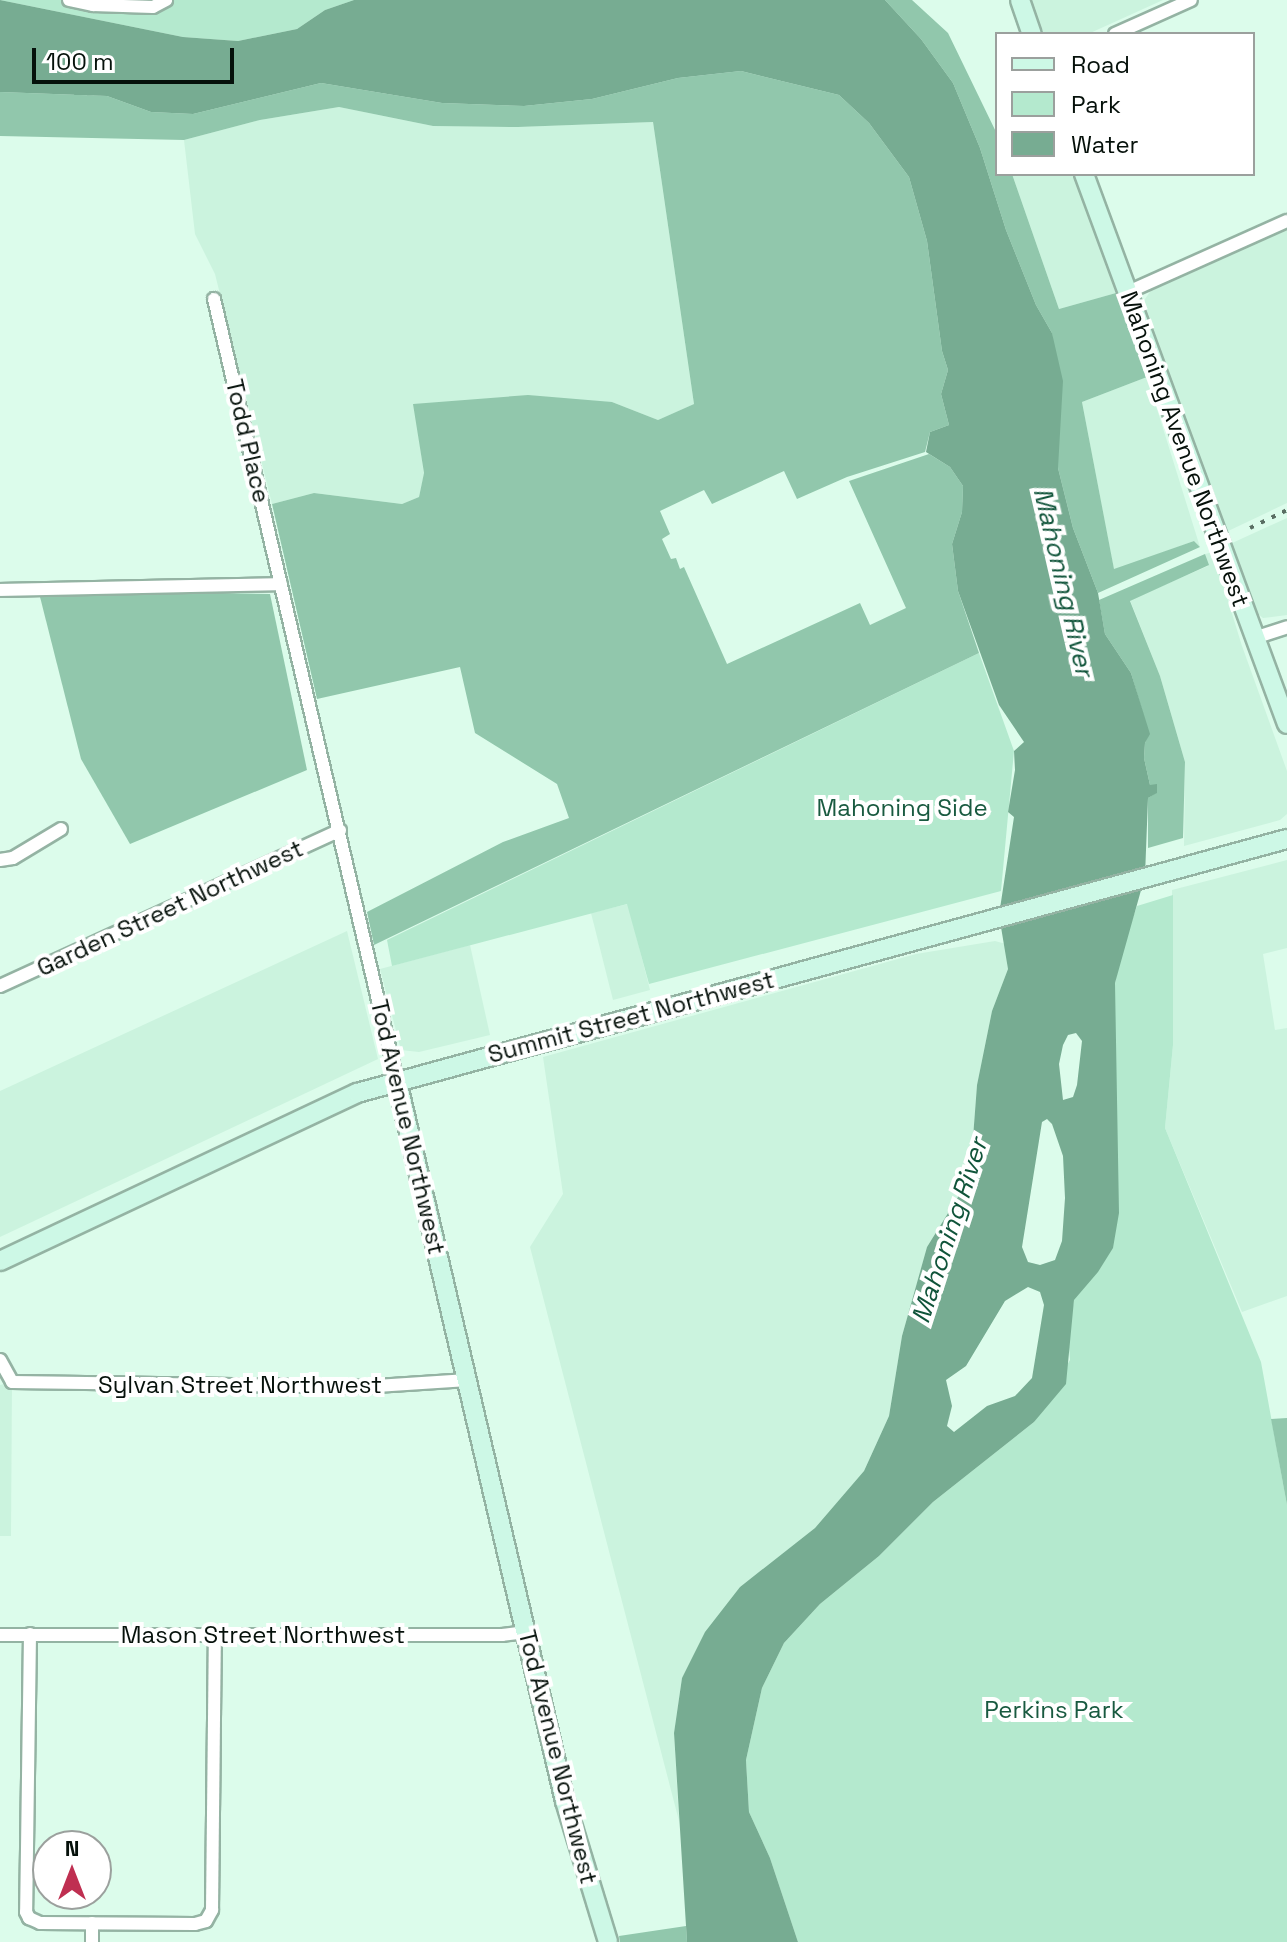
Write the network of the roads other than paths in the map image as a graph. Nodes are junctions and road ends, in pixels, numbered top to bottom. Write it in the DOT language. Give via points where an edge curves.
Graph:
graph roads {
  1 [pos="69,0"];
  2 [pos="166,0"];
  3 [pos="1020,0"];
  4 [pos="1191,0"];
  5 [pos="1031,32"];
  6 [pos="1119,32"];
  7 [pos="1085,176"];
  8 [pos="1287,221"];
  9 [pos="1128,292"];
  10 [pos="214,299"];
  11 [pos="281,584"];
  12 [pos="0,590"];
  13 [pos="1287,627"];
  14 [pos="1254,638"];
  15 [pos="1287,724"];
  16 [pos="61,829"];
  17 [pos="340,830"];
  18 [pos="1287,839"];
  19 [pos="0,860"];
  20 [pos="0,986"];
  21 [pos="397,1081"];
  22 [pos="0,1261"];
  23 [pos="0,1360"];
  24 [pos="468,1380"];
  25 [pos="526,1632"];
  26 [pos="30,1634"];
  27 [pos="0,1635"];
  28 [pos="215,1635"];
  29 [pos="92,1923"];
  30 [pos="92,1942"];
  31 [pos="608,1942"];
  1 -- 2 [label="street" via="153,7"];
  3 -- 5 [label="main road"];
  4 -- 6 [label="street"];
  7 -- 9 [label="main road, Mahoning Avenue Northwest"];
  8 -- 9 [label="street"];
  9 -- 14 [label="main road, Mahoning Avenue Northwest"];
  10 -- 11 [label="street, Todd Place"];
  11 -- 12 [label="street"];
  11 -- 17 [label="street, Tod Avenue Northwest"];
  13 -- 14 [label="street"];
  14 -- 15 [label="main road, Mahoning Avenue Northwest"];
  16 -- 19 [label="street" via="13,858"];
  17 -- 20 [label="street, Garden Street Northwest"];
  17 -- 21 [label="street, Tod Avenue Northwest"];
  18 -- 21 [label="main road, Summit Street Northwest"];
  21 -- 22 [label="main road, Summit Street Northwest" via="345,1098"];
  21 -- 24 [label="main road, Tod Avenue Northwest"];
  23 -- 24 [label="street, Sylvan Street Northwest" via="12,1382 361,1387"];
  24 -- 25 [label="main road, Tod Avenue Northwest"];
  25 -- 28 [label="street, Mason Street Northwest"];
  25 -- 31 [label="main road, Tod Avenue Northwest" via="565,1801"];
  26 -- 27 [label="street, Mason Street Northwest"];
  26 -- 28 [label="street, Mason Street Northwest"];
  26 -- 29 [label="street" via="26,1912 40,1923"];
  28 -- 29 [label="street" via="211,1916 195,1924"];
  29 -- 30 [label="street"];
}
